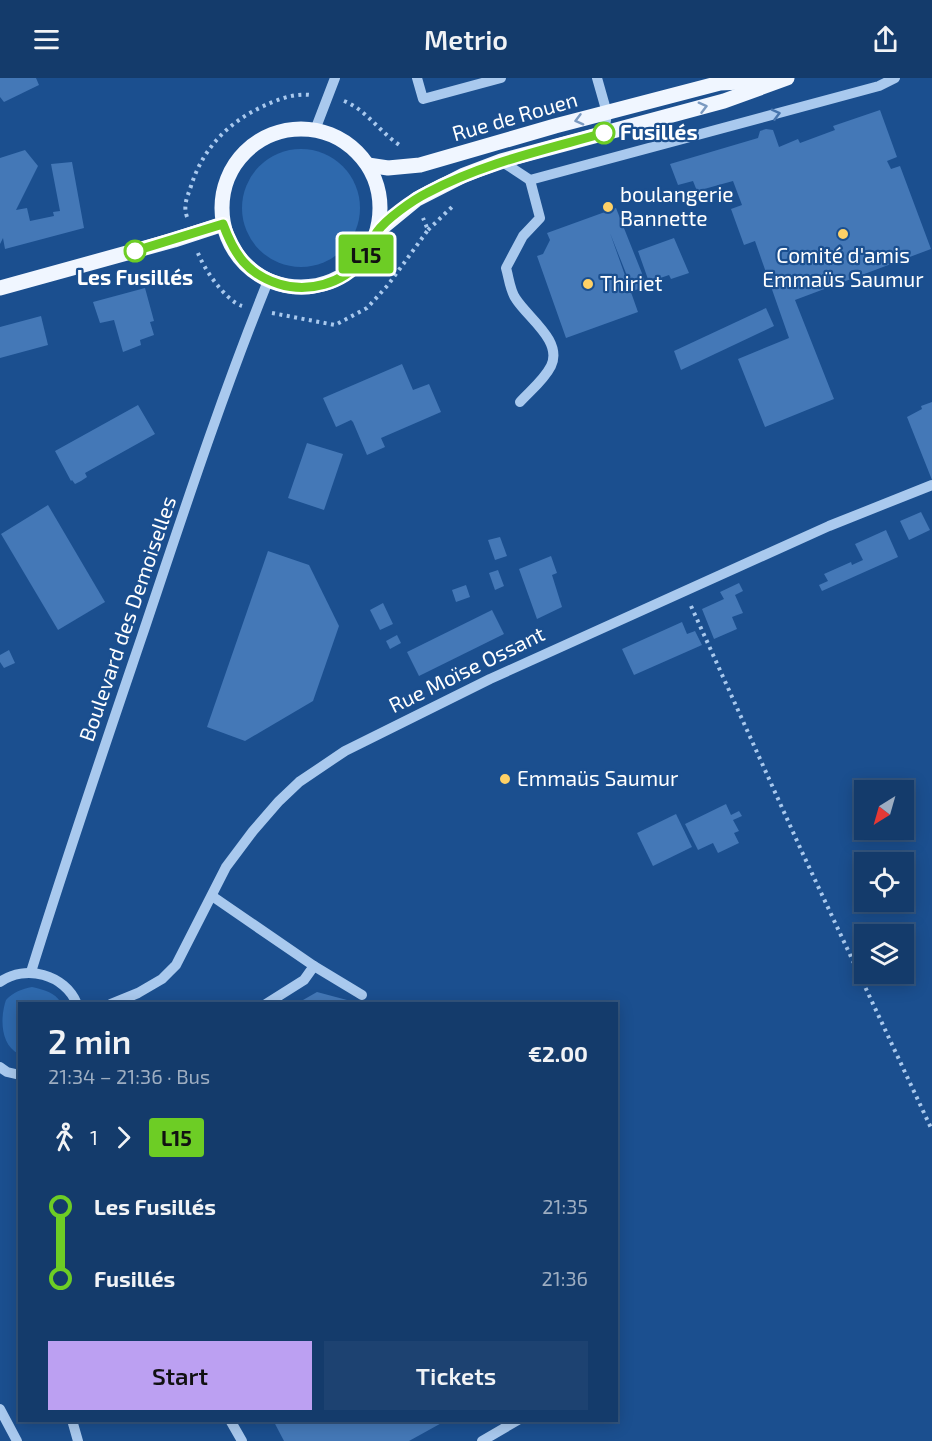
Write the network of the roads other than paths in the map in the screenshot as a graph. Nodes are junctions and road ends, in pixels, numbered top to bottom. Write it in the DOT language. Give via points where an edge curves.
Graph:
graph roads {
  1 [pos="335,78"];
  2 [pos="417,78"];
  3 [pos="501,78"];
  4 [pos="597,78"];
  5 [pos="895,78"];
  6 [pos="783,79"];
  7 [pos="607,112"];
  8 [pos="315,130"];
  9 [pos="604,133"];
  10 [pos="501,161"];
  11 [pos="368,165"];
  12 [pos="530,180"];
  13 [pos="223,224"];
  14 [pos="378,231"];
  15 [pos="268,281"];
  16 [pos="0,288"];
  17 [pos="520,402"];
  18 [pos="932,485"];
  19 [pos="212,896"];
  20 [pos="314,966"];
  21 [pos="31,972"];
  22 [pos="0,982"];
  23 [pos="362,995"];
  24 [pos="75,1002"];
  25 [pos="116,1002"];
  26 [pos="269,1002"];
  27 [pos="0,1067"];
  28 [pos="18,1075"];
  29 [pos="0,1409"];
  30 [pos="73,1422"];
  31 [pos="231,1422"];
  32 [pos="515,1422"];
  33 [pos="240,1438"];
  34 [pos="17,1441"];
  35 [pos="78,1441"];
  36 [pos="227,1441"];
  37 [pos="482,1441"];
  1 -- 8 [label="street"];
  2 -- 3 [label="street" via="423,99"];
  4 -- 7 [label="street"];
  12 -- 5 [label="street, one-way" via="879,86"];
  6 -- 7 [label="main road, Rue de Rouen" via="720,83"];
  9 -- 6 [label="main road, Rue de Rouen, one-way" via="724,101"];
  7 -- 9 [label="street"];
  7 -- 11 [label="main road, Rue de Rouen, one-way" via="409,167"];
  8 -- 11 [label="main road" via="336,136"];
  8 -- 13 [label="main road" via="271,134 252,145 226,180 221,202"];
  9 -- 10 [label="main road, Rue de Rouen"];
  10 -- 12 [label="street"];
  10 -- 14 [label="main road, Rue de Rouen" via="417,199"];
  11 -- 14 [label="main road" via="381,208"];
  12 -- 17 [label="street" via="540,218 523,236 506,268 515,298 548,338 553,352 552,365"];
  13 -- 15 [label="main road" via="231,248 247,267"];
  13 -- 16 [label="main road"];
  14 -- 15 [label="main road" via="361,261 341,277 318,286 292,288"];
  15 -- 21 [label="street, Boulevard des Demoiselles" via="158,587"];
  18 -- 19 [label="street, Rue Moïse Ossant" via="684,591 345,751 299,782 279,801 226,867"];
  19 -- 20 [label="street"];
  19 -- 25 [label="street, Rue Moïse Ossant" via="176,965 162,979"];
  20 -- 23 [label="street"];
  20 -- 26 [label="street" via="304,980"];
  21 -- 22 [label="street"];
  21 -- 24 [label="street" via="50,976 69,990"];
  27 -- 28 [label="street"];
  29 -- 34 [label="street"];
  30 -- 35 [label="street"];
  31 -- 33 [label="street"];
  32 -- 37 [label="street"];
  33 -- 36 [label="street"];
}
